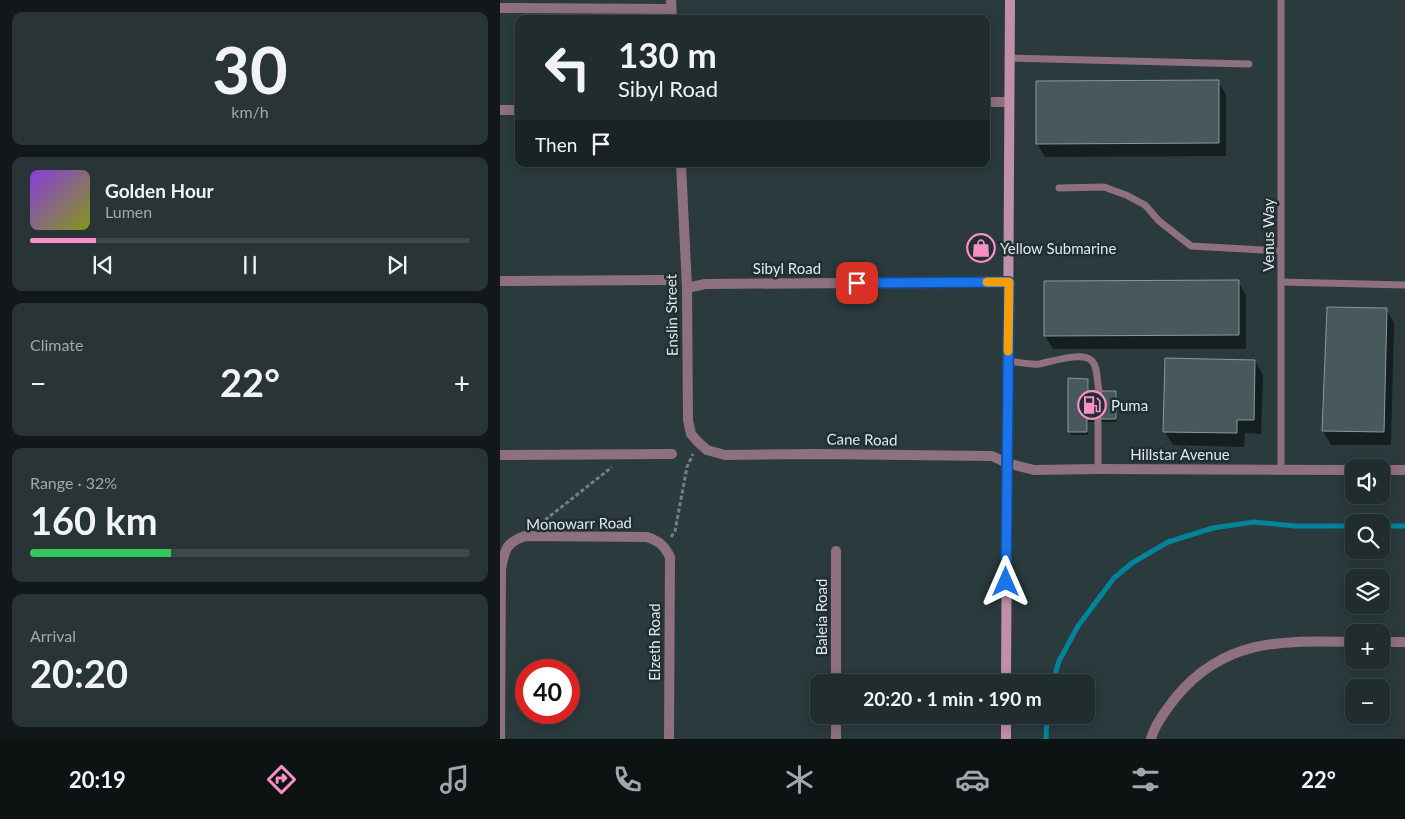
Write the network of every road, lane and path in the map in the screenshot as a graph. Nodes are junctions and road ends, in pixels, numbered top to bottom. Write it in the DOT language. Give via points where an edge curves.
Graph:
graph roads {
  1 [pos="1010,0"];
  2 [pos="1281,0"];
  3 [pos="500,8"];
  4 [pos="671,9"];
  5 [pos="1010,58"];
  6 [pos="1249,64"];
  7 [pos="990,102"];
  8 [pos="1009,102"];
  9 [pos="500,110"];
  10 [pos="515,110"];
  11 [pos="681,167"];
  12 [pos="1059,188"];
  13 [pos="1281,251"];
  14 [pos="664,280"];
  15 [pos="500,281"];
  16 [pos="1009,282"];
  17 [pos="1282,282"];
  18 [pos="1405,285"];
  19 [pos="687,288"];
  20 [pos="1008,361"];
  21 [pos="1099,391"];
  22 [pos="1098,419"];
  23 [pos="698,442"];
  24 [pos="672,454"];
  25 [pos="500,455"];
  26 [pos="1007,463"];
  27 [pos="613,466"];
  28 [pos="1098,469"];
  29 [pos="1281,470"];
  30 [pos="1345,470"];
  31 [pos="1390,470"];
  32 [pos="1405,470"];
  33 [pos="525,536"];
  34 [pos="665,547"];
  35 [pos="836,551"];
  36 [pos="1345,642"];
  37 [pos="1390,642"];
  38 [pos="1405,642"];
  39 [pos="836,674"];
  40 [pos="1006,674"];
  41 [pos="836,724"];
  42 [pos="1006,724"];
  43 [pos="500,739"];
  44 [pos="669,739"];
  45 [pos="836,739"];
  46 [pos="1006,739"];
  47 [pos="1151,739"];
  1 -- 5 [label="street"];
  2 -- 13 [label="lane, Venus Way"];
  3 -- 4 [label="street"];
  5 -- 6 [label="lane"];
  5 -- 8 [label="street"];
  7 -- 8 [label="street"];
  8 -- 16 [label="street"];
  9 -- 10 [label="street"];
  11 -- 19 [label="street, Enslin Street"];
  12 -- 13 [label="lane" via="1104,187 1126,196 1146,205 1160,222 1191,246"];
  13 -- 17 [label="lane, Venus Way"];
  14 -- 15 [label="street"];
  16 -- 19 [label="street, Sibyl Road" via="705,284"];
  16 -- 20 [label="street"];
  17 -- 18 [label="lane"];
  17 -- 29 [label="lane, Venus Way"];
  19 -- 23 [label="street, Enslin Street" via="688,420 691,434"];
  20 -- 21 [label="lane" via="1038,364 1060,358 1090,359 1094,363"];
  20 -- 26 [label="street"];
  22 -- 28 [label="lane"];
  23 -- 26 [label="street, Cane Road" via="707,450 725,455 992,456"];
  23 -- 34 [label="path" via="687,467 675,531"];
  24 -- 25 [label="street"];
  26 -- 28 [label="street, Hillstar Avenue" via="1034,470"];
  26 -- 40 [label="street"];
  27 -- 33 [label="path"];
  28 -- 29 [label="street, Hillstar Avenue"];
  29 -- 30 [label="street, Hillstar Avenue"];
  31 -- 32 [label="street"];
  33 -- 34 [label="street, Monowarr Road" via="647,537 658,540"];
  33 -- 43 [label="street, Monowarr Road" via="505,548 501,569"];
  34 -- 44 [label="street, Elzeth Road" via="670,557"];
  35 -- 39 [label="street, Baleia Road"];
  36 -- 47 [label="street" via="1284,642 1237,651 1193,677 1168,708"];
  37 -- 38 [label="street"];
  41 -- 45 [label="street"];
  42 -- 46 [label="street"];
}
